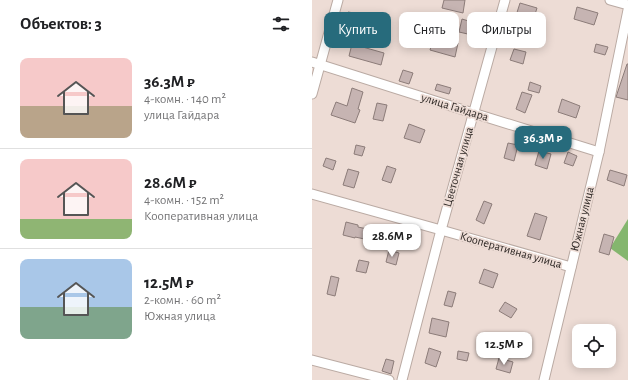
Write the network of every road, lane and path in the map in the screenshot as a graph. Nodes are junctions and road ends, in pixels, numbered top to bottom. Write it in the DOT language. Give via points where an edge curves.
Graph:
graph roads {
  1 [pos="338,0"];
  2 [pos="505,0"];
  3 [pos="610,0"];
  4 [pos="628,5"];
  5 [pos="628,10"];
  6 [pos="316,63"];
  7 [pos="312,94"];
  8 [pos="473,113"];
  9 [pos="599,152"];
  10 [pos="312,194"];
  11 [pos="441,230"];
  12 [pos="571,267"];
  13 [pos="312,360"];
  14 [pos="389,380"];
  15 [pos="402,380"];
  16 [pos="544,380"];
  1 -- 6 [label="street"];
  2 -- 8 [label="street, Цветочная улица"];
  3 -- 4 [label="street"];
  5 -- 9 [label="street, Южная улица"];
  6 -- 7 [label="street"];
  6 -- 8 [label="street, улица Гайдара"];
  8 -- 9 [label="street, улица Гайдара"];
  8 -- 11 [label="street, Цветочная улица"];
  9 -- 12 [label="street, Южная улица"];
  10 -- 11 [label="street, Кооперативная улица"];
  11 -- 12 [label="street, Кооперативная улица"];
  11 -- 15 [label="street, Цветочная улица"];
  12 -- 16 [label="street, Южная улица"];
  13 -- 14 [label="street"];
}
